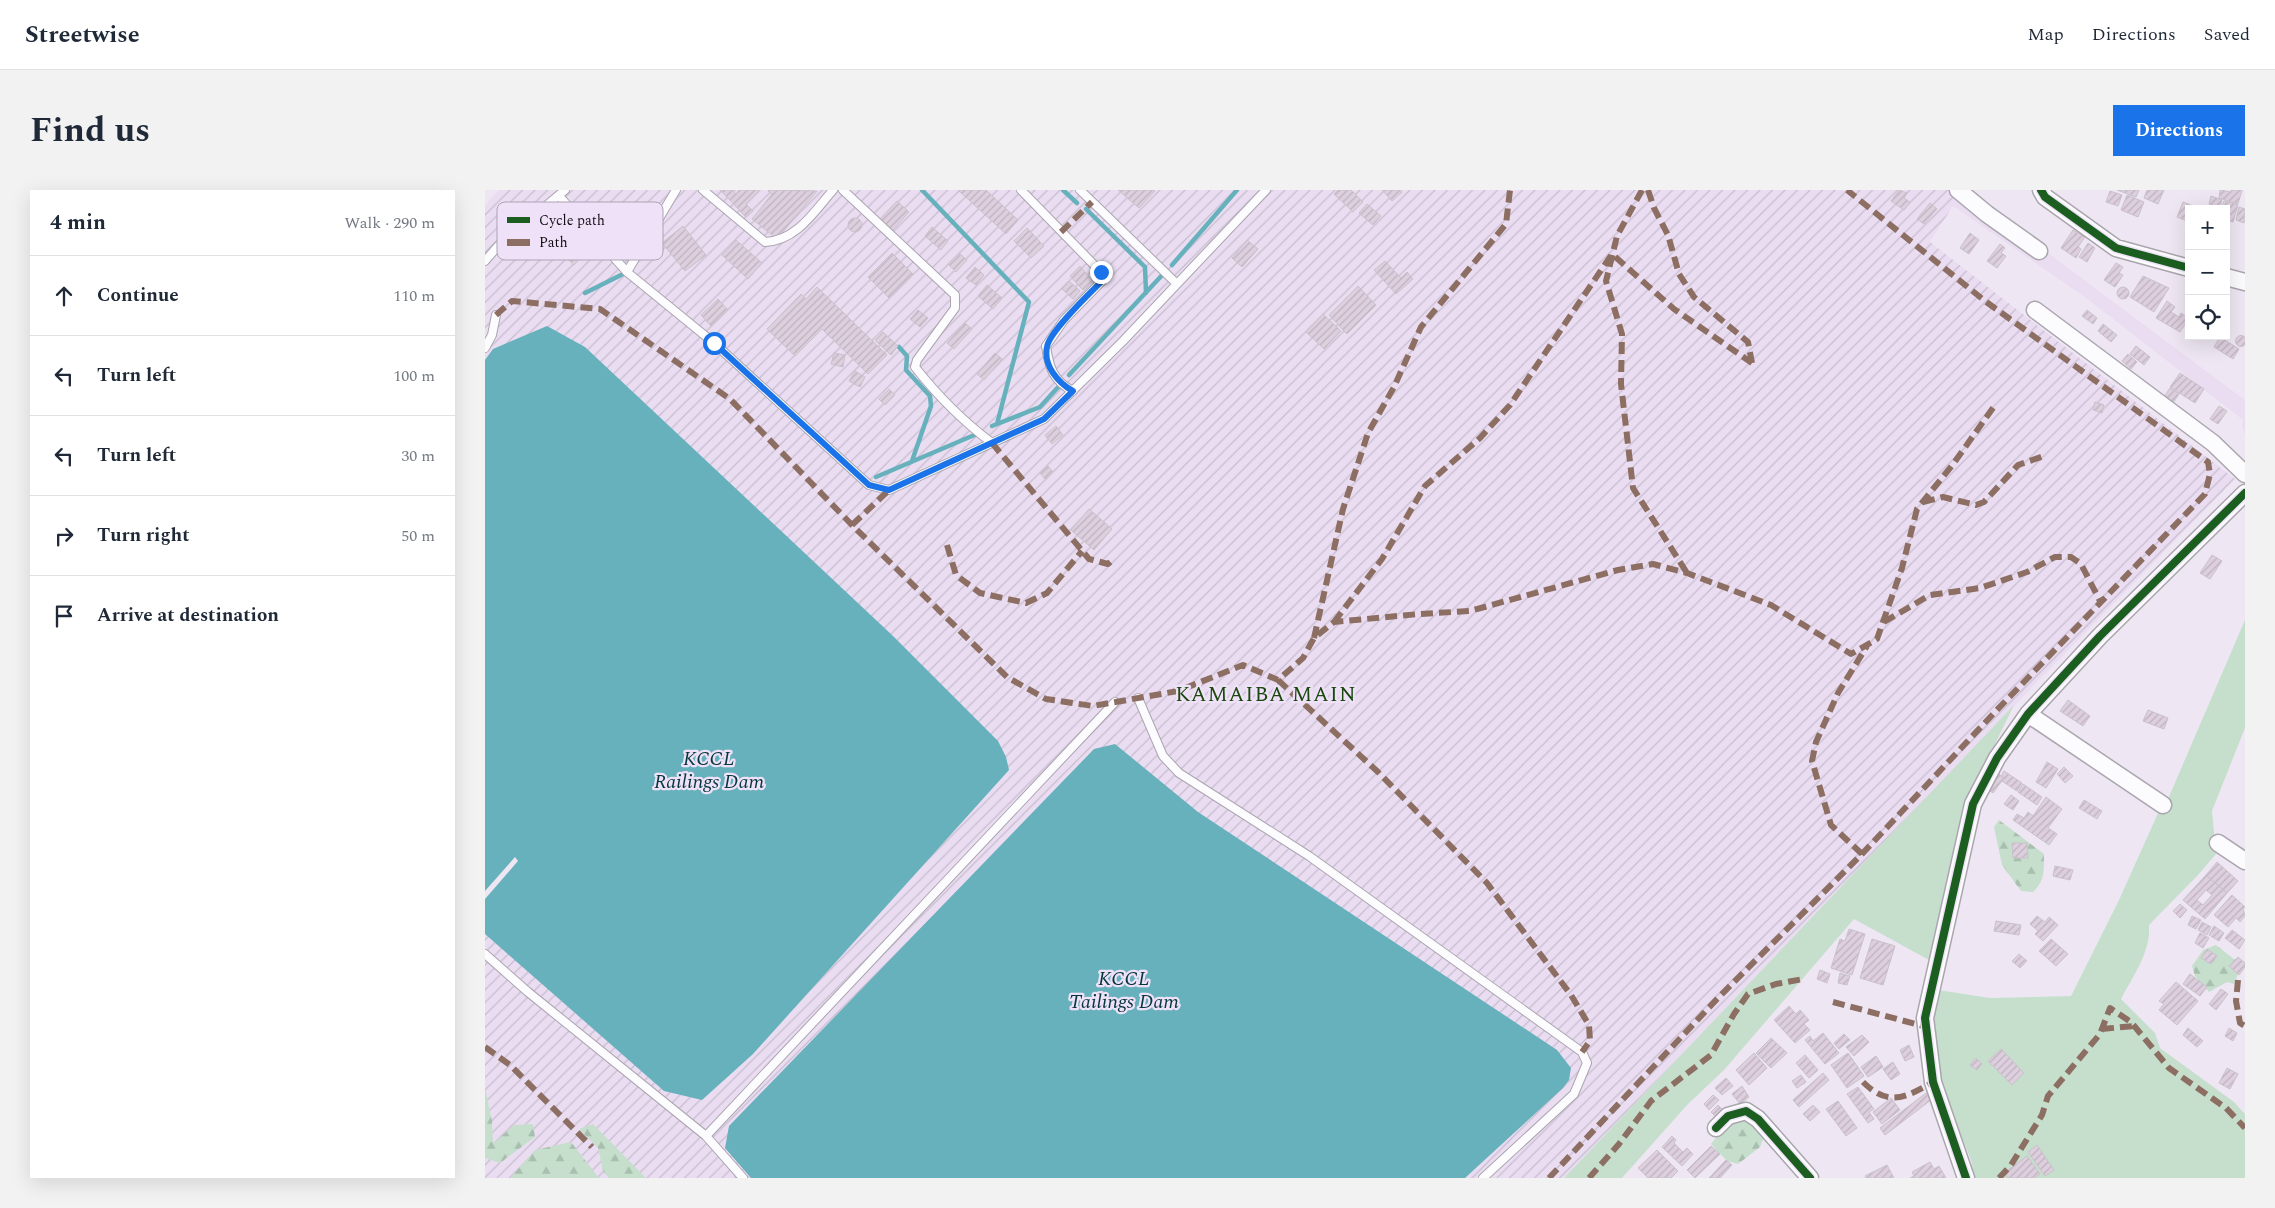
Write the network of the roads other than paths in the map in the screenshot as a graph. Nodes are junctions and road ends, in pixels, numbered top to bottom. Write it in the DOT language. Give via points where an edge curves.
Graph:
graph roads {
  1 [pos="565,190"];
  2 [pos="676,190"];
  3 [pos="703,190"];
  4 [pos="833,190"];
  5 [pos="843,190"];
  6 [pos="1021,190"];
  7 [pos="1080,190"];
  8 [pos="1266,190"];
  9 [pos="1958,190"];
  10 [pos="2041,190"];
  11 [pos="559,196"];
  12 [pos="552,202"];
  13 [pos="564,202"];
  14 [pos="663,212"];
  15 [pos="497,247"];
  16 [pos="2039,250"];
  17 [pos="616,260"];
  18 [pos="634,260"];
  19 [pos="485,261"];
  20 [pos="2185,267"];
  21 [pos="627,272"];
  22 [pos="2230,279"];
  23 [pos="2245,282"];
  24 [pos="1177,284"];
  25 [pos="2035,310"];
  26 [pos="496,316"];
  27 [pos="485,348"];
  28 [pos="1073,391"];
  29 [pos="992,443"];
  30 [pos="2245,452"];
  31 [pos="2227,456"];
  32 [pos="2245,474"];
  33 [pos="2245,493"];
  34 [pos="1138,698"];
  35 [pos="1115,702"];
  36 [pos="2028,714"];
  37 [pos="2163,805"];
  38 [pos="2218,843"];
  39 [pos="2245,861"];
  40 [pos="485,954"];
  41 [pos="1716,1128"];
  42 [pos="706,1136"];
  43 [pos="743,1178"];
  44 [pos="1483,1178"];
  45 [pos="1810,1178"];
  46 [pos="1965,1178"];
  1 -- 11 [label="lane"];
  2 -- 14 [label="lane"];
  3 -- 4 [label="lane" via="765,242 779,241 800,228"];
  5 -- 29 [label="lane" via="955,294 955,308 915,367"];
  6 -- 28 [label="lane" via="1101,272 1102,281 1064,320 1047,346 1048,362 1060,385"];
  7 -- 24 [label="lane"];
  8 -- 24 [label="lane"];
  9 -- 16 [label="street"];
  10 -- 20 [label="street" via="2116,248"];
  11 -- 12 [label="lane"];
  11 -- 13 [label="lane"];
  15 -- 19 [label="lane"];
  17 -- 21 [label="lane"];
  18 -- 21 [label="lane"];
  21 -- 29 [label="lane" via="714,343 869,485 889,490"];
  22 -- 23 [label="street"];
  24 -- 28 [label="lane"];
  25 -- 31 [label="street"];
  26 -- 27 [label="lane"];
  28 -- 29 [label="lane" via="1044,419"];
  30 -- 31 [label="street"];
  31 -- 32 [label="street"];
  33 -- 36 [label="street" via="2100,636"];
  34 -- 44 [label="lane" via="1163,756 1179,772 1309,856 1582,1052 1587,1063 1574,1094"];
  35 -- 42 [label="lane"];
  36 -- 37 [label="street"];
  36 -- 46 [label="street" via="1997,758 1973,804 1925,1010 1933,1082"];
  38 -- 39 [label="street"];
  40 -- 42 [label="lane"];
  41 -- 45 [label="street" via="1728,1116 1746,1111 1758,1119"];
  42 -- 43 [label="lane"];
}
